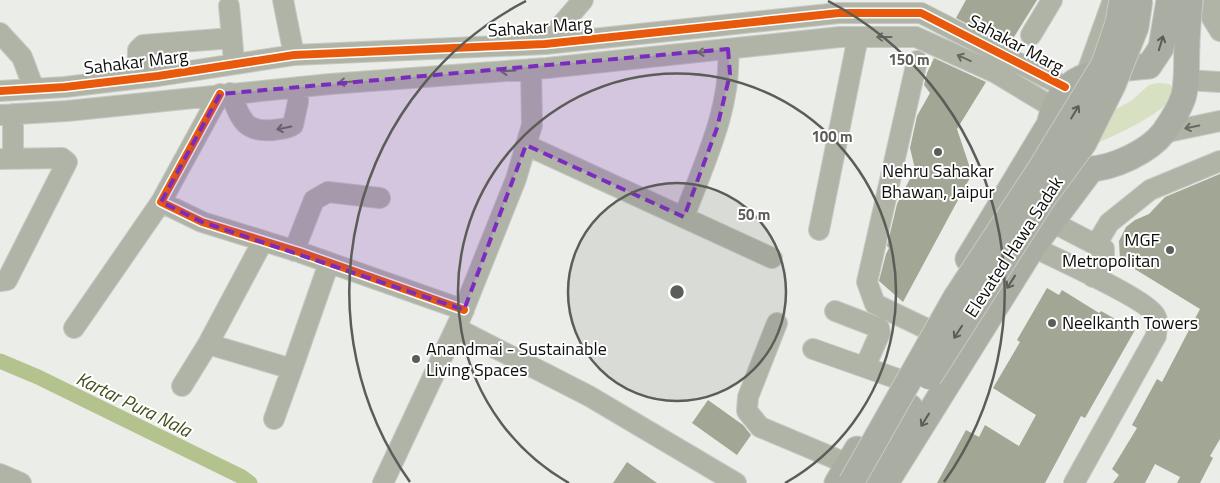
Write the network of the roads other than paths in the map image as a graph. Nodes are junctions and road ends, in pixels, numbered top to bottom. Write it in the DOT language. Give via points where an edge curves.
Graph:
graph roads {
  1 [pos="283,0"];
  2 [pos="1052,0"];
  3 [pos="1113,0"];
  4 [pos="1122,0"];
  5 [pos="1140,0"];
  6 [pos="1190,0"];
  7 [pos="1214,0"];
  8 [pos="577,3"];
  9 [pos="229,6"];
  10 [pos="873,7"];
  11 [pos="1168,9"];
  12 [pos="1220,32"];
  13 [pos="0,34"];
  14 [pos="1031,34"];
  15 [pos="858,37"];
  16 [pos="232,38"];
  17 [pos="545,44"];
  18 [pos="728,49"];
  19 [pos="294,55"];
  20 [pos="917,61"];
  21 [pos="234,64"];
  22 [pos="1150,66"];
  23 [pos="531,69"];
  24 [pos="138,78"];
  25 [pos="1186,80"];
  26 [pos="1220,82"];
  27 [pos="298,87"];
  28 [pos="34,88"];
  29 [pos="0,91"];
  30 [pos="225,94"];
  31 [pos="1063,100"];
  32 [pos="7,114"];
  33 [pos="1220,121"];
  34 [pos="1163,133"];
  35 [pos="526,145"];
  36 [pos="7,158"];
  37 [pos="1220,161"];
  38 [pos="1090,171"];
  39 [pos="380,198"];
  40 [pos="161,202"];
  41 [pos="684,217"];
  42 [pos="1050,221"];
  43 [pos="819,230"];
  44 [pos="263,241"];
  45 [pos="1096,245"];
  46 [pos="1033,247"];
  47 [pos="294,251"];
  48 [pos="772,258"];
  49 [pos="329,263"];
  50 [pos="1093,278"];
  51 [pos="0,281"];
  52 [pos="836,311"];
  53 [pos="460,319"];
  54 [pos="777,323"];
  55 [pos="74,328"];
  56 [pos="926,328"];
  57 [pos="208,344"];
  58 [pos="813,349"];
  59 [pos="865,367"];
  60 [pos="292,369"];
  61 [pos="898,379"];
  62 [pos="182,386"];
  63 [pos="274,419"];
  64 [pos="0,474"];
  65 [pos="845,477"];
  66 [pos="21,483"];
  67 [pos="384,483"];
  68 [pos="736,483"];
  69 [pos="864,483"];
  70 [pos="886,483"];
  71 [pos="1074,483"];
  1 -- 19 [label="street"];
  2 -- 14 [label="street"];
  3 -- 31 [label="street"];
  65 -- 4 [label="main road, Elevated Hawa Sadak, one-way, bridge" via="1104,64"];
  5 -- 69 [label="main road, Elevated Hawa Sadak, one-way, bridge" via="1136,27 1113,85 1084,143 1044,197"];
  6 -- 25 [label="main road"];
  7 -- 12 [label="street" via="1212,18"];
  8 -- 17 [label="street"];
  9 -- 16 [label="street"];
  10 -- 17 [label="street, Sahakar Marg"];
  10 -- 31 [label="street, Sahakar Marg" via="921,13"];
  22 -- 11 [label="main road, one-way" via="1160,48"];
  13 -- 28 [label="street" via="22,57"];
  15 -- 18 [label="street, Sahakar Marg"];
  31 -- 15 [label="street, Sahakar Marg, one-way" via="916,38"];
  15 -- 43 [label="street"];
  16 -- 21 [label="street"];
  16 -- 24 [label="street" via="143,45 138,50"];
  17 -- 19 [label="street, Sahakar Marg"];
  18 -- 23 [label="street, Sahakar Marg, one-way"];
  18 -- 41 [label="street" via="730,74 717,128"];
  19 -- 21 [label="street, Sahakar Marg"];
  20 -- 56 [label="street" via="867,282 875,304"];
  21 -- 24 [label="street, Sahakar Marg"];
  22 -- 25 [label="main road"];
  22 -- 31 [label="main road"];
  23 -- 27 [label="street, Sahakar Marg, one-way"];
  23 -- 35 [label="street" via="532,125"];
  24 -- 28 [label="street, Sahakar Marg"];
  25 -- 26 [label="street"];
  25 -- 34 [label="main road" via="1183,97"];
  27 -- 30 [label="street, Sahakar Marg"];
  27 -- 30 [label="street, one-way" via="293,125 274,130 255,130 247,126"];
  28 -- 29 [label="street, Sahakar Marg"];
  30 -- 32 [label="street, Sahakar Marg"];
  30 -- 40 [label="street"];
  31 -- 38 [label="main road" via="1047,145 1054,157 1071,170"];
  31 -- 56 [label="main road"];
  32 -- 36 [label="street"];
  33 -- 34 [label="street, one-way"];
  34 -- 38 [label="main road" via="1139,152"];
  35 -- 41 [label="street"];
  35 -- 53 [label="street" via="516,179"];
  36 -- 51 [label="street" via="62,158 67,162 6,280"];
  37 -- 45 [label="street" via="1150,190 1108,223"];
  38 -- 42 [label="main road"];
  39 -- 47 [label="street" via="328,192 314,200"];
  40 -- 44 [label="street" via="202,222"];
  40 -- 55 [label="street"];
  41 -- 48 [label="street"];
  42 -- 45 [label="street"];
  42 -- 46 [label="main road"];
  44 -- 47 [label="street"];
  44 -- 57 [label="street"];
  45 -- 50 [label="street" via="1104,249 1104,254"];
  46 -- 50 [label="street"];
  46 -- 70 [label="main road, one-way"];
  47 -- 49 [label="street"];
  49 -- 53 [label="street"];
  49 -- 60 [label="street"];
  50 -- 71 [label="street" via="1153,311 1156,336"];
  52 -- 59 [label="street" via="879,328 880,333"];
  53 -- 67 [label="street"];
  53 -- 68 [label="street"];
  54 -- 65 [label="street" via="748,397 746,411 760,427"];
  56 -- 61 [label="main road"];
  57 -- 60 [label="street"];
  57 -- 62 [label="street"];
  58 -- 59 [label="street"];
  59 -- 61 [label="street"];
  60 -- 63 [label="street"];
  61 -- 65 [label="main road"];
  64 -- 66 [label="street"];
}
